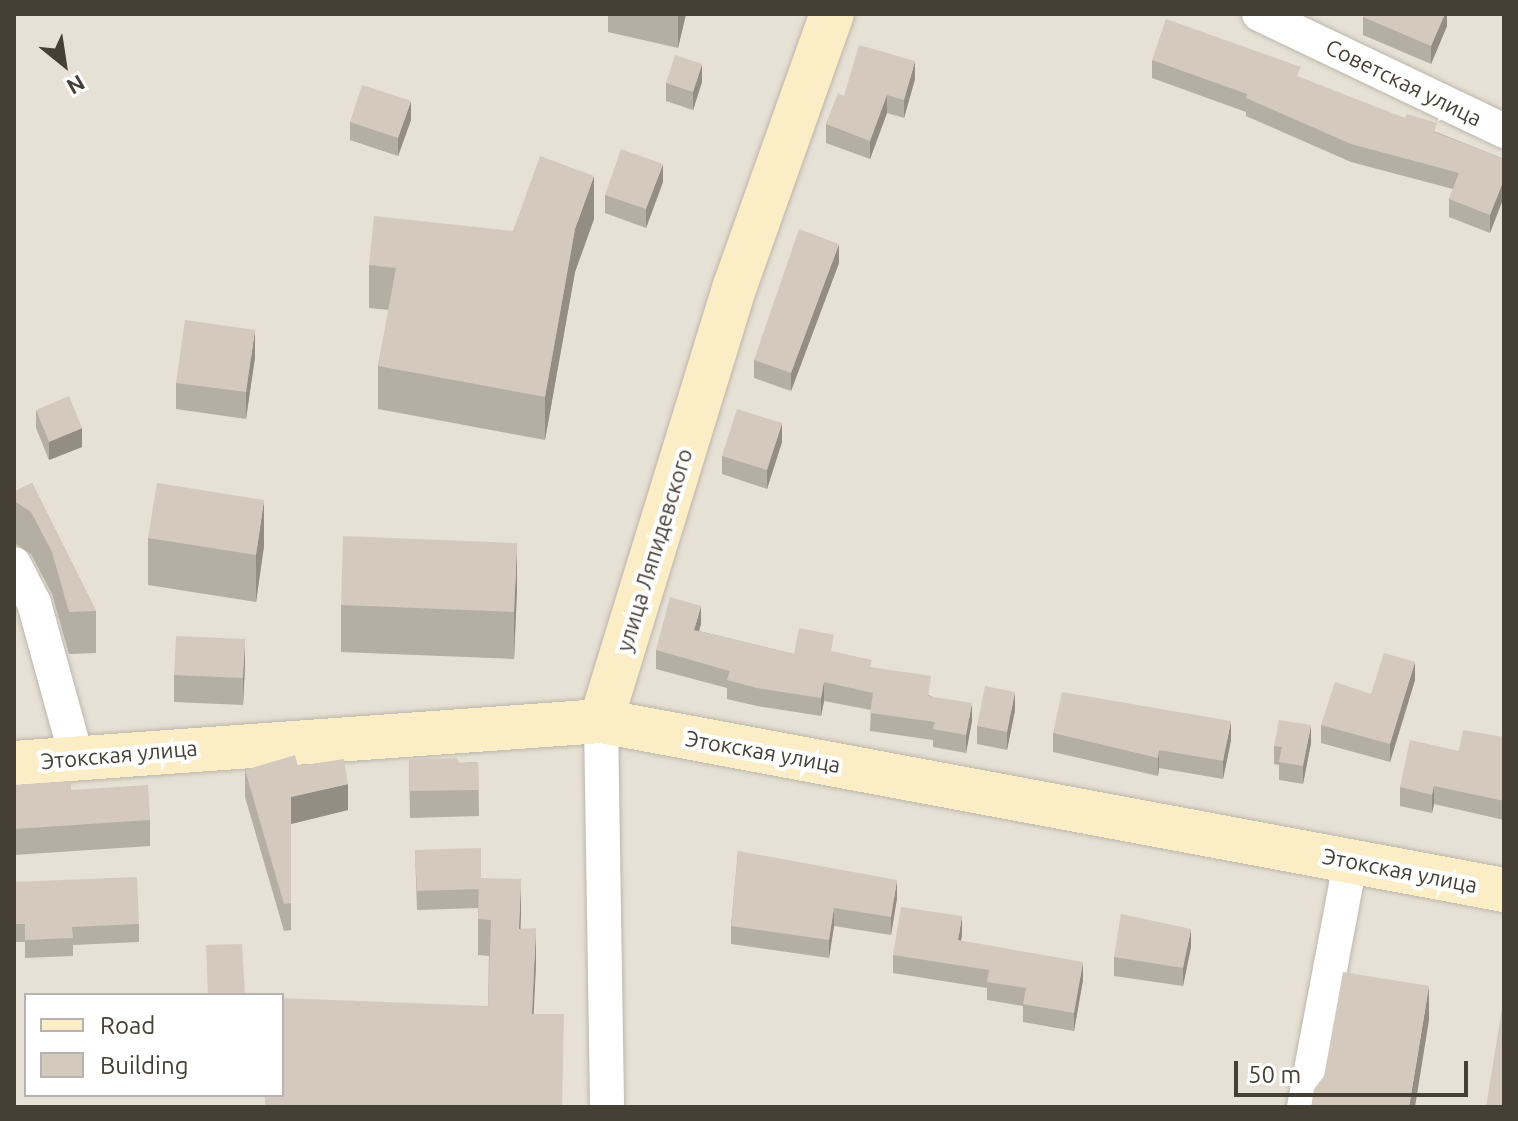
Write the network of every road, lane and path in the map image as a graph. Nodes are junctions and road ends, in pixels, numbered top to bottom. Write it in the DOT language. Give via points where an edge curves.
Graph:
graph roads {
  1 [pos="832,14"];
  2 [pos="1259,14"];
  3 [pos="1504,131"];
  4 [pos="14,564"];
  5 [pos="601,721"];
  6 [pos="76,756"];
  7 [pos="14,763"];
  8 [pos="1351,859"];
  9 [pos="1504,890"];
  10 [pos="607,1107"];
  11 [pos="1304,1107"];
  1 -- 5 [label="main road, улица Ляпидевского" via="735,286"];
  2 -- 3 [label="street, Советская улица"];
  4 -- 6 [label="street" via="34,603"];
  5 -- 6 [label="main road, Этокская улица"];
  5 -- 8 [label="main road, Этокская улица"];
  5 -- 10 [label="street, улица Ляпидевского"];
  6 -- 7 [label="main road, Этокская улица"];
  8 -- 9 [label="main road, Этокская улица"];
  8 -- 11 [label="street"];
}
